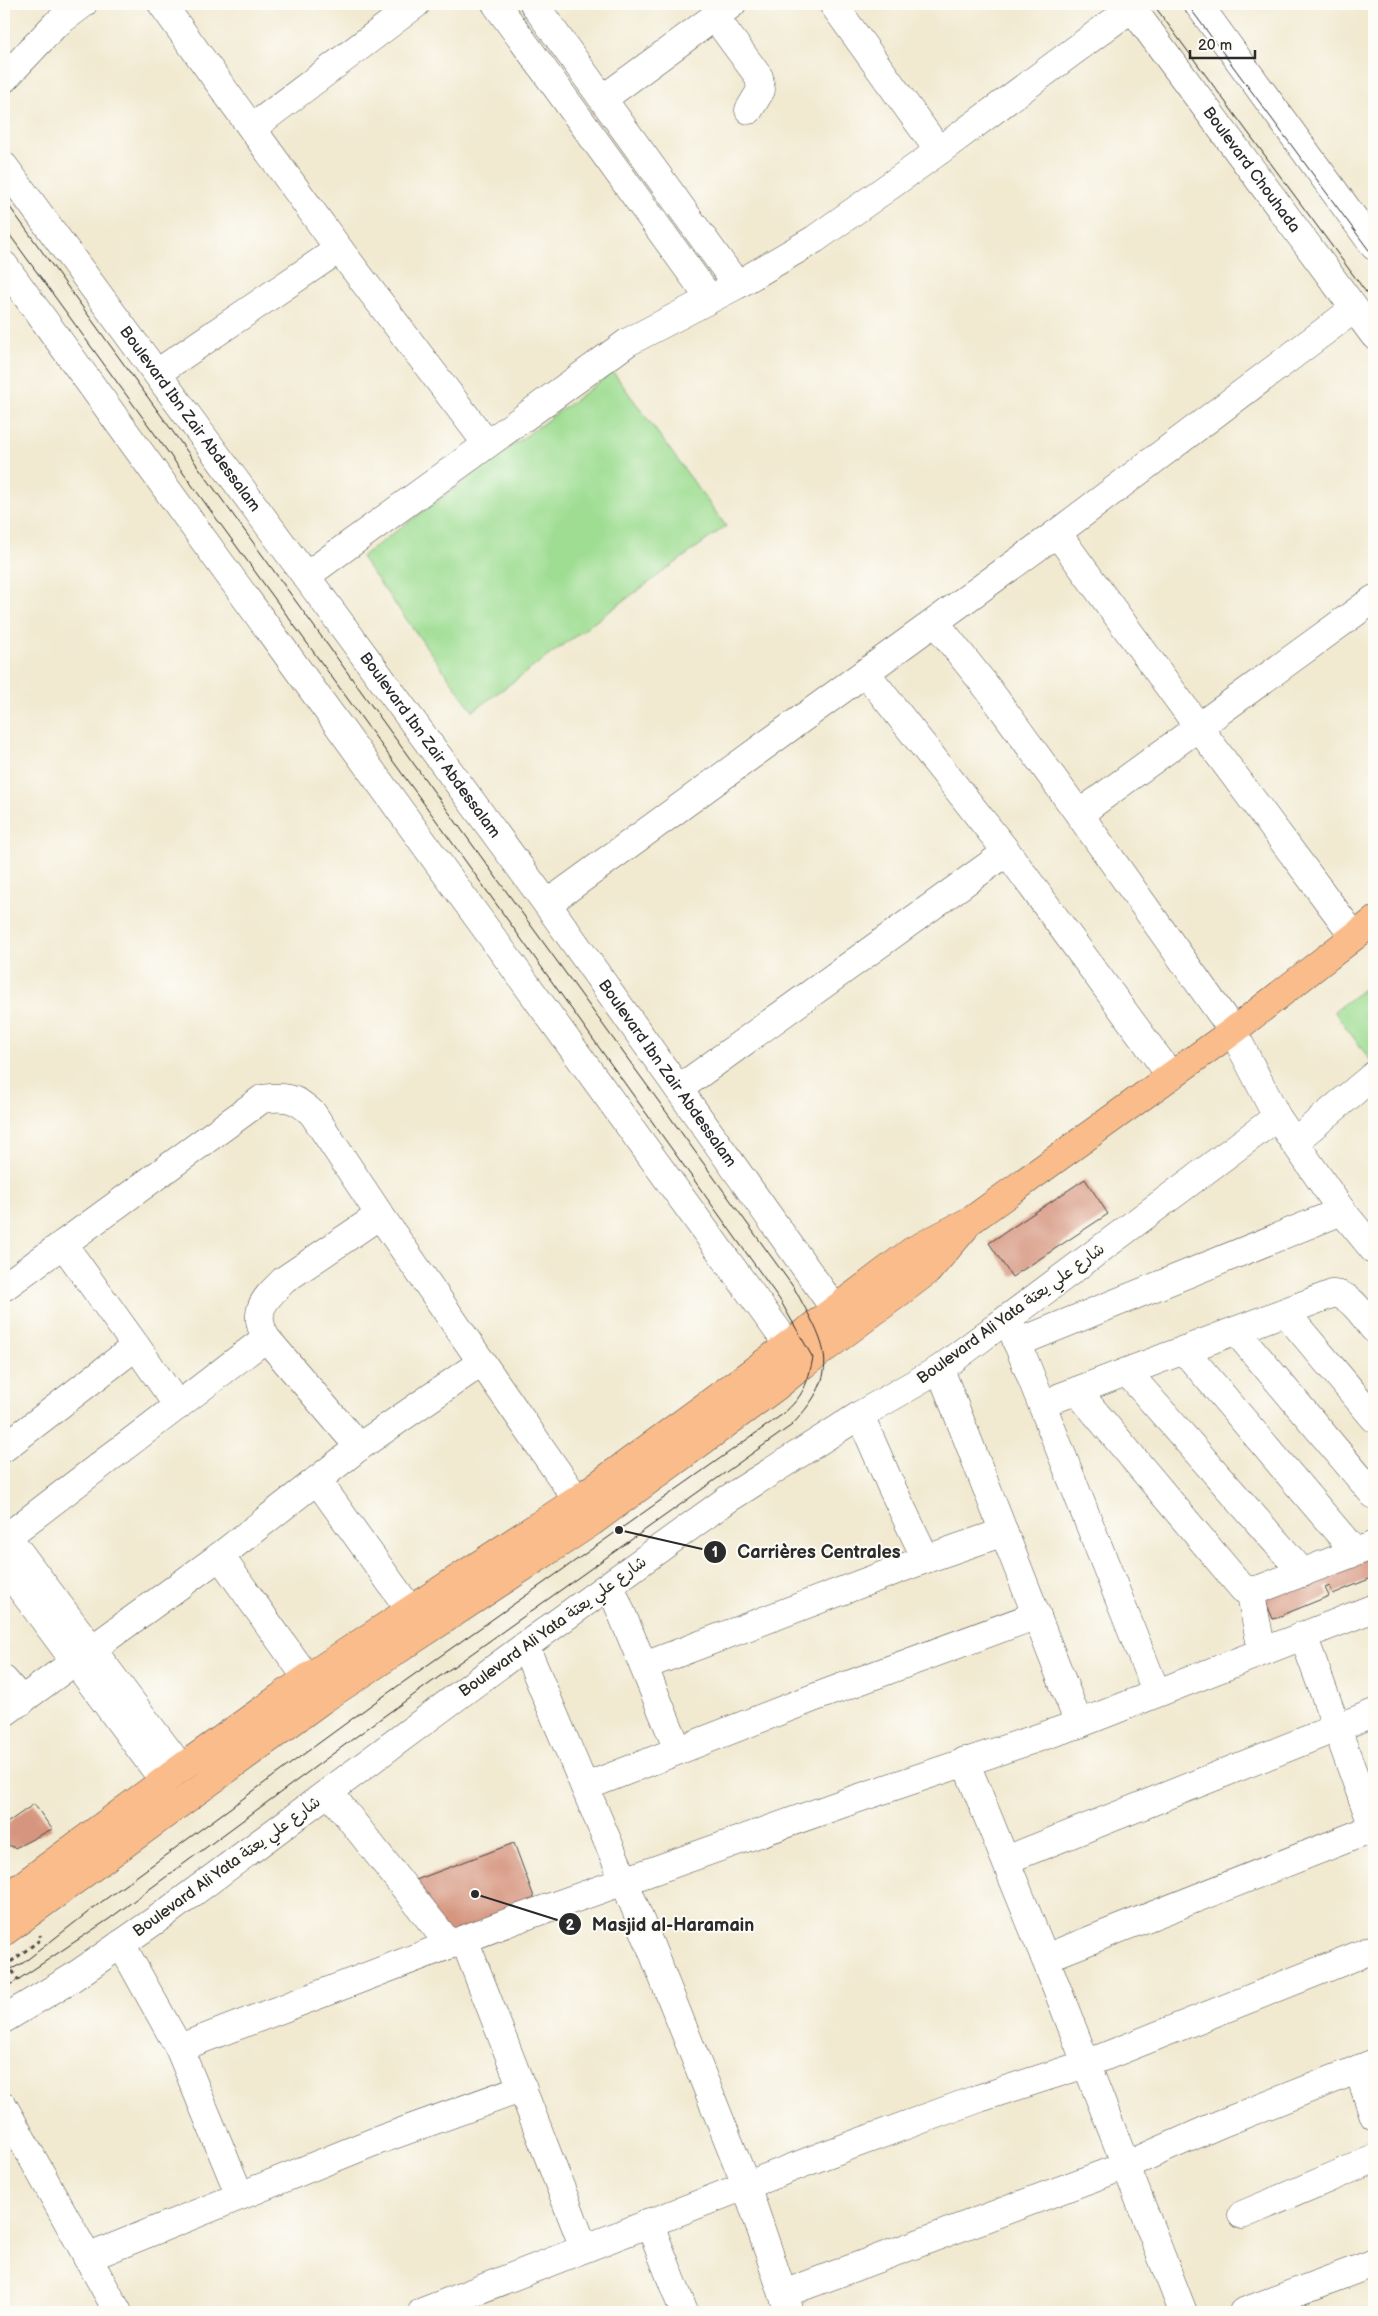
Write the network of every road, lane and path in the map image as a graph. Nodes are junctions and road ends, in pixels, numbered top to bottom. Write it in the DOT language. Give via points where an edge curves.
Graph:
graph roads {
  1 [pos="83,4"];
  2 [pos="162,4"];
  3 [pos="416,4"];
  4 [pos="496,4"];
  5 [pos="534,4"];
  6 [pos="833,4"];
  7 [pos="1198,4"];
  8 [pos="1132,5"];
  9 [pos="724,10"];
  10 [pos="4,79"];
  11 [pos="604,98"];
  12 [pos="749,110"];
  13 [pos="252,128"];
  14 [pos="940,151"];
  15 [pos="4,166"];
  16 [pos="1374,246"];
  17 [pos="339,249"];
  18 [pos="4,265"];
  19 [pos="737,286"];
  20 [pos="710,299"];
  21 [pos="1354,309"];
  22 [pos="1374,335"];
  23 [pos="157,373"];
  24 [pos="487,444"];
  25 [pos="1057,532"];
  26 [pos="306,576"];
  27 [pos="1374,599"];
  28 [pos="935,622"];
  29 [pos="866,673"];
  30 [pos="1199,728"];
  31 [pos="1079,814"];
  32 [pos="1007,852"];
  33 [pos="547,904"];
  34 [pos="1364,929"];
  35 [pos="1233,1031"];
  36 [pos="1374,1075"];
  37 [pos="1171,1076"];
  38 [pos="680,1088"];
  39 [pos="1277,1117"];
  40 [pos="1294,1142"];
  41 [pos="1342,1211"];
  42 [pos="380,1215"];
  43 [pos="63,1244"];
  44 [pos="1374,1250"];
  45 [pos="4,1287"];
  46 [pos="1285,1312"];
  47 [pos="842,1320"];
  48 [pos="1374,1329"];
  49 [pos="1236,1330"];
  50 [pos="1013,1331"];
  51 [pos="266,1338"];
  52 [pos="136,1346"];
  53 [pos="1184,1350"];
  54 [pos="796,1355"];
  55 [pos="482,1362"];
  56 [pos="940,1369"];
  57 [pos="1127,1372"];
  58 [pos="1077,1391"];
  59 [pos="1042,1404"];
  60 [pos="178,1406"];
  61 [pos="860,1415"];
  62 [pos="1374,1418"];
  63 [pos="7,1438"];
  64 [pos="359,1447"];
  65 [pos="317,1480"];
  66 [pos="1374,1495"];
  67 [pos="577,1500"];
  68 [pos="1004,1532"];
  69 [pos="6,1538"];
  70 [pos="1365,1549"];
  71 [pos="220,1556"];
  72 [pos="926,1559"];
  73 [pos="4,1566"];
  74 [pos="1303,1573"];
  75 [pos="610,1585"];
  76 [pos="1250,1590"];
  77 [pos="1374,1608"];
  78 [pos="410,1610"];
  79 [pos="1037,1616"];
  80 [pos="1303,1635"];
  81 [pos="525,1646"];
  82 [pos="1262,1651"];
  83 [pos="84,1655"];
  84 [pos="644,1666"];
  85 [pos="307,1678"];
  86 [pos="4,1680"];
  87 [pos="1156,1692"];
  88 [pos="13,1707"];
  89 [pos="1374,1713"];
  90 [pos="1079,1724"];
  91 [pos="1337,1728"];
  92 [pos="678,1750"];
  93 [pos="965,1761"];
  94 [pos="172,1774"];
  95 [pos="585,1787"];
  96 [pos="328,1792"];
  97 [pos="1374,1829"];
  98 [pos="1006,1860"];
  99 [pos="624,1880"];
  100 [pos="4,1899"];
  101 [pos="4,1932"];
  102 [pos="31,1938"];
  103 [pos="457,1942"];
  104 [pos="121,1944"];
  105 [pos="1374,1949"];
  106 [pos="1045,1958"];
  107 [pos="6,1965"];
  108 [pos="32,2003"];
  109 [pos="4,2019"];
  110 [pos="179,2048"];
  111 [pos="1086,2064"];
  112 [pos="1366,2066"];
  113 [pos="523,2088"];
  114 [pos="4,2107"];
  115 [pos="1374,2116"];
  116 [pos="1374,2159"];
  117 [pos="1127,2165"];
  118 [pos="746,2185"];
  119 [pos="240,2196"];
  120 [pos="1242,2215"];
  121 [pos="649,2222"];
  122 [pos="584,2248"];
  123 [pos="87,2258"];
  124 [pos="1374,2263"];
  125 [pos="786,2303"];
  126 [pos="118,2312"];
  127 [pos="422,2312"];
  128 [pos="684,2312"];
  129 [pos="1183,2312"];
  130 [pos="1243,2312"];
  1 -- 10 [label="street" via="55,25"];
  2 -- 13 [label="street"];
  3 -- 13 [label="street"];
  4 -- 20 [label="street"];
  5 -- 11 [label="street"];
  6 -- 14 [label="street"];
  7 -- 16 [label="street"];
  8 -- 14 [label="street"];
  8 -- 21 [label="street, Boulevard Chouhada"];
  9 -- 11 [label="street"];
  9 -- 12 [label="street" via="759,77 762,90"];
  11 -- 19 [label="street"];
  13 -- 17 [label="street"];
  14 -- 19 [label="street" via="815,239"];
  15 -- 23 [label="street, Boulevard Ibn Zair Abdessalam"];
  17 -- 23 [label="street"];
  17 -- 24 [label="street"];
  18 -- 54 [label="street"];
  19 -- 20 [label="street"];
  20 -- 24 [label="street" via="628,342"];
  21 -- 22 [label="street, Boulevard Chouhada"];
  21 -- 25 [label="street"];
  23 -- 26 [label="street, Boulevard Ibn Zair Abdessalam"];
  24 -- 26 [label="street"];
  25 -- 28 [label="street"];
  25 -- 30 [label="street"];
  26 -- 33 [label="street, Boulevard Ibn Zair Abdessalam"];
  27 -- 30 [label="street"];
  28 -- 29 [label="street"];
  28 -- 31 [label="street"];
  29 -- 32 [label="street"];
  29 -- 33 [label="street"];
  30 -- 31 [label="street"];
  30 -- 34 [label="street"];
  31 -- 35 [label="street"];
  32 -- 37 [label="street"];
  32 -- 38 [label="street"];
  33 -- 38 [label="street, Boulevard Ibn Zair Abdessalam"];
  34 -- 35 [label="main road"];
  35 -- 37 [label="main road"];
  35 -- 39 [label="street"];
  36 -- 40 [label="street"];
  37 -- 47 [label="main road" via="973,1219 912,1251"];
  38 -- 47 [label="street, Boulevard Ibn Zair Abdessalam"];
  39 -- 40 [label="street"];
  39 -- 50 [label="street, Boulevard Ali Yata شارع علي يعتة"];
  40 -- 41 [label="street"];
  41 -- 44 [label="street"];
  41 -- 50 [label="street"];
  42 -- 43 [label="street" via="313,1114 302,1103 282,1096 262,1099"];
  42 -- 51 [label="street" via="284,1280 272,1292 259,1314"];
  42 -- 55 [label="street"];
  43 -- 45 [label="street"];
  43 -- 52 [label="street"];
  46 -- 48 [label="street" via="1338,1293 1348,1298"];
  46 -- 49 [label="street"];
  46 -- 62 [label="street"];
  47 -- 54 [label="main road"];
  49 -- 53 [label="street"];
  49 -- 66 [label="street"];
  50 -- 56 [label="street, Boulevard Ali Yata شارع علي يعتة"];
  50 -- 59 [label="street"];
  51 -- 60 [label="street"];
  51 -- 64 [label="street"];
  52 -- 60 [label="street"];
  52 -- 63 [label="street"];
  53 -- 57 [label="street"];
  53 -- 70 [label="street"];
  54 -- 67 [label="main road"];
  54 -- 101 [label="main road" via="776,1387 592,1522 322,1700"];
  55 -- 64 [label="street"];
  55 -- 67 [label="street"];
  56 -- 61 [label="street, Boulevard Ali Yata شارع علي يعتة"];
  56 -- 68 [label="street"];
  57 -- 58 [label="street"];
  57 -- 74 [label="street"];
  58 -- 59 [label="street"];
  58 -- 76 [label="street" via="1238,1585"];
  59 -- 87 [label="street"];
  60 -- 69 [label="street"];
  61 -- 72 [label="street"];
  61 -- 75 [label="street, Boulevard Ali Yata شارع علي يعتة" via="728,1499"];
  64 -- 65 [label="street"];
  65 -- 71 [label="street"];
  65 -- 78 [label="street"];
  67 -- 78 [label="main road"];
  68 -- 72 [label="street"];
  68 -- 79 [label="street"];
  69 -- 83 [label="street"];
  70 -- 74 [label="street"];
  71 -- 83 [label="street"];
  71 -- 85 [label="street"];
  72 -- 84 [label="street"];
  73 -- 83 [label="street"];
  74 -- 76 [label="street"];
  75 -- 81 [label="street, Boulevard Ali Yata شارع علي يعتة"];
  75 -- 84 [label="street"];
  76 -- 82 [label="street"];
  77 -- 80 [label="street"];
  78 -- 85 [label="main road"];
  79 -- 90 [label="street"];
  79 -- 92 [label="street"];
  80 -- 82 [label="street"];
  80 -- 91 [label="street"];
  81 -- 95 [label="street"];
  81 -- 96 [label="street, Boulevard Ali Yata شارع علي يعتة"];
  82 -- 87 [label="street"];
  83 -- 88 [label="street"];
  83 -- 94 [label="street"];
  84 -- 92 [label="street"];
  85 -- 94 [label="main road"];
  86 -- 88 [label="street"];
  87 -- 90 [label="street"];
  89 -- 91 [label="street"];
  90 -- 93 [label="street"];
  91 -- 97 [label="street"];
  91 -- 98 [label="street"];
  92 -- 95 [label="street"];
  93 -- 98 [label="street"];
  93 -- 99 [label="street"];
  94 -- 100 [label="main road"];
  95 -- 99 [label="street"];
  96 -- 103 [label="street"];
  96 -- 104 [label="street, Boulevard Ali Yata شارع علي يعتة"];
  97 -- 106 [label="street"];
  98 -- 106 [label="street"];
  99 -- 103 [label="street"];
  99 -- 118 [label="street"];
  102 -- 107 [label="path" via="39,1932 40,1939"];
  103 -- 110 [label="street"];
  103 -- 113 [label="street"];
  104 -- 108 [label="street, Boulevard Ali Yata شارع علي يعتة"];
  104 -- 110 [label="street"];
  105 -- 111 [label="street"];
  106 -- 111 [label="street"];
  107 -- 108 [label="path"];
  108 -- 109 [label="street, Boulevard Ali Yata شارع علي يعتة"];
  110 -- 119 [label="street"];
  111 -- 117 [label="street"];
  111 -- 118 [label="street" via="980,2098"];
  112 -- 115 [label="street"];
  112 -- 117 [label="street"];
  113 -- 119 [label="street" via="371,2143"];
  113 -- 122 [label="street"];
  114 -- 123 [label="street"];
  116 -- 120 [label="street"];
  117 -- 125 [label="street"];
  117 -- 129 [label="street"];
  118 -- 121 [label="street"];
  118 -- 125 [label="street"];
  119 -- 123 [label="street"];
  121 -- 122 [label="street"];
  121 -- 128 [label="street"];
  122 -- 127 [label="street"];
  123 -- 126 [label="street"];
  124 -- 130 [label="street"];
}
